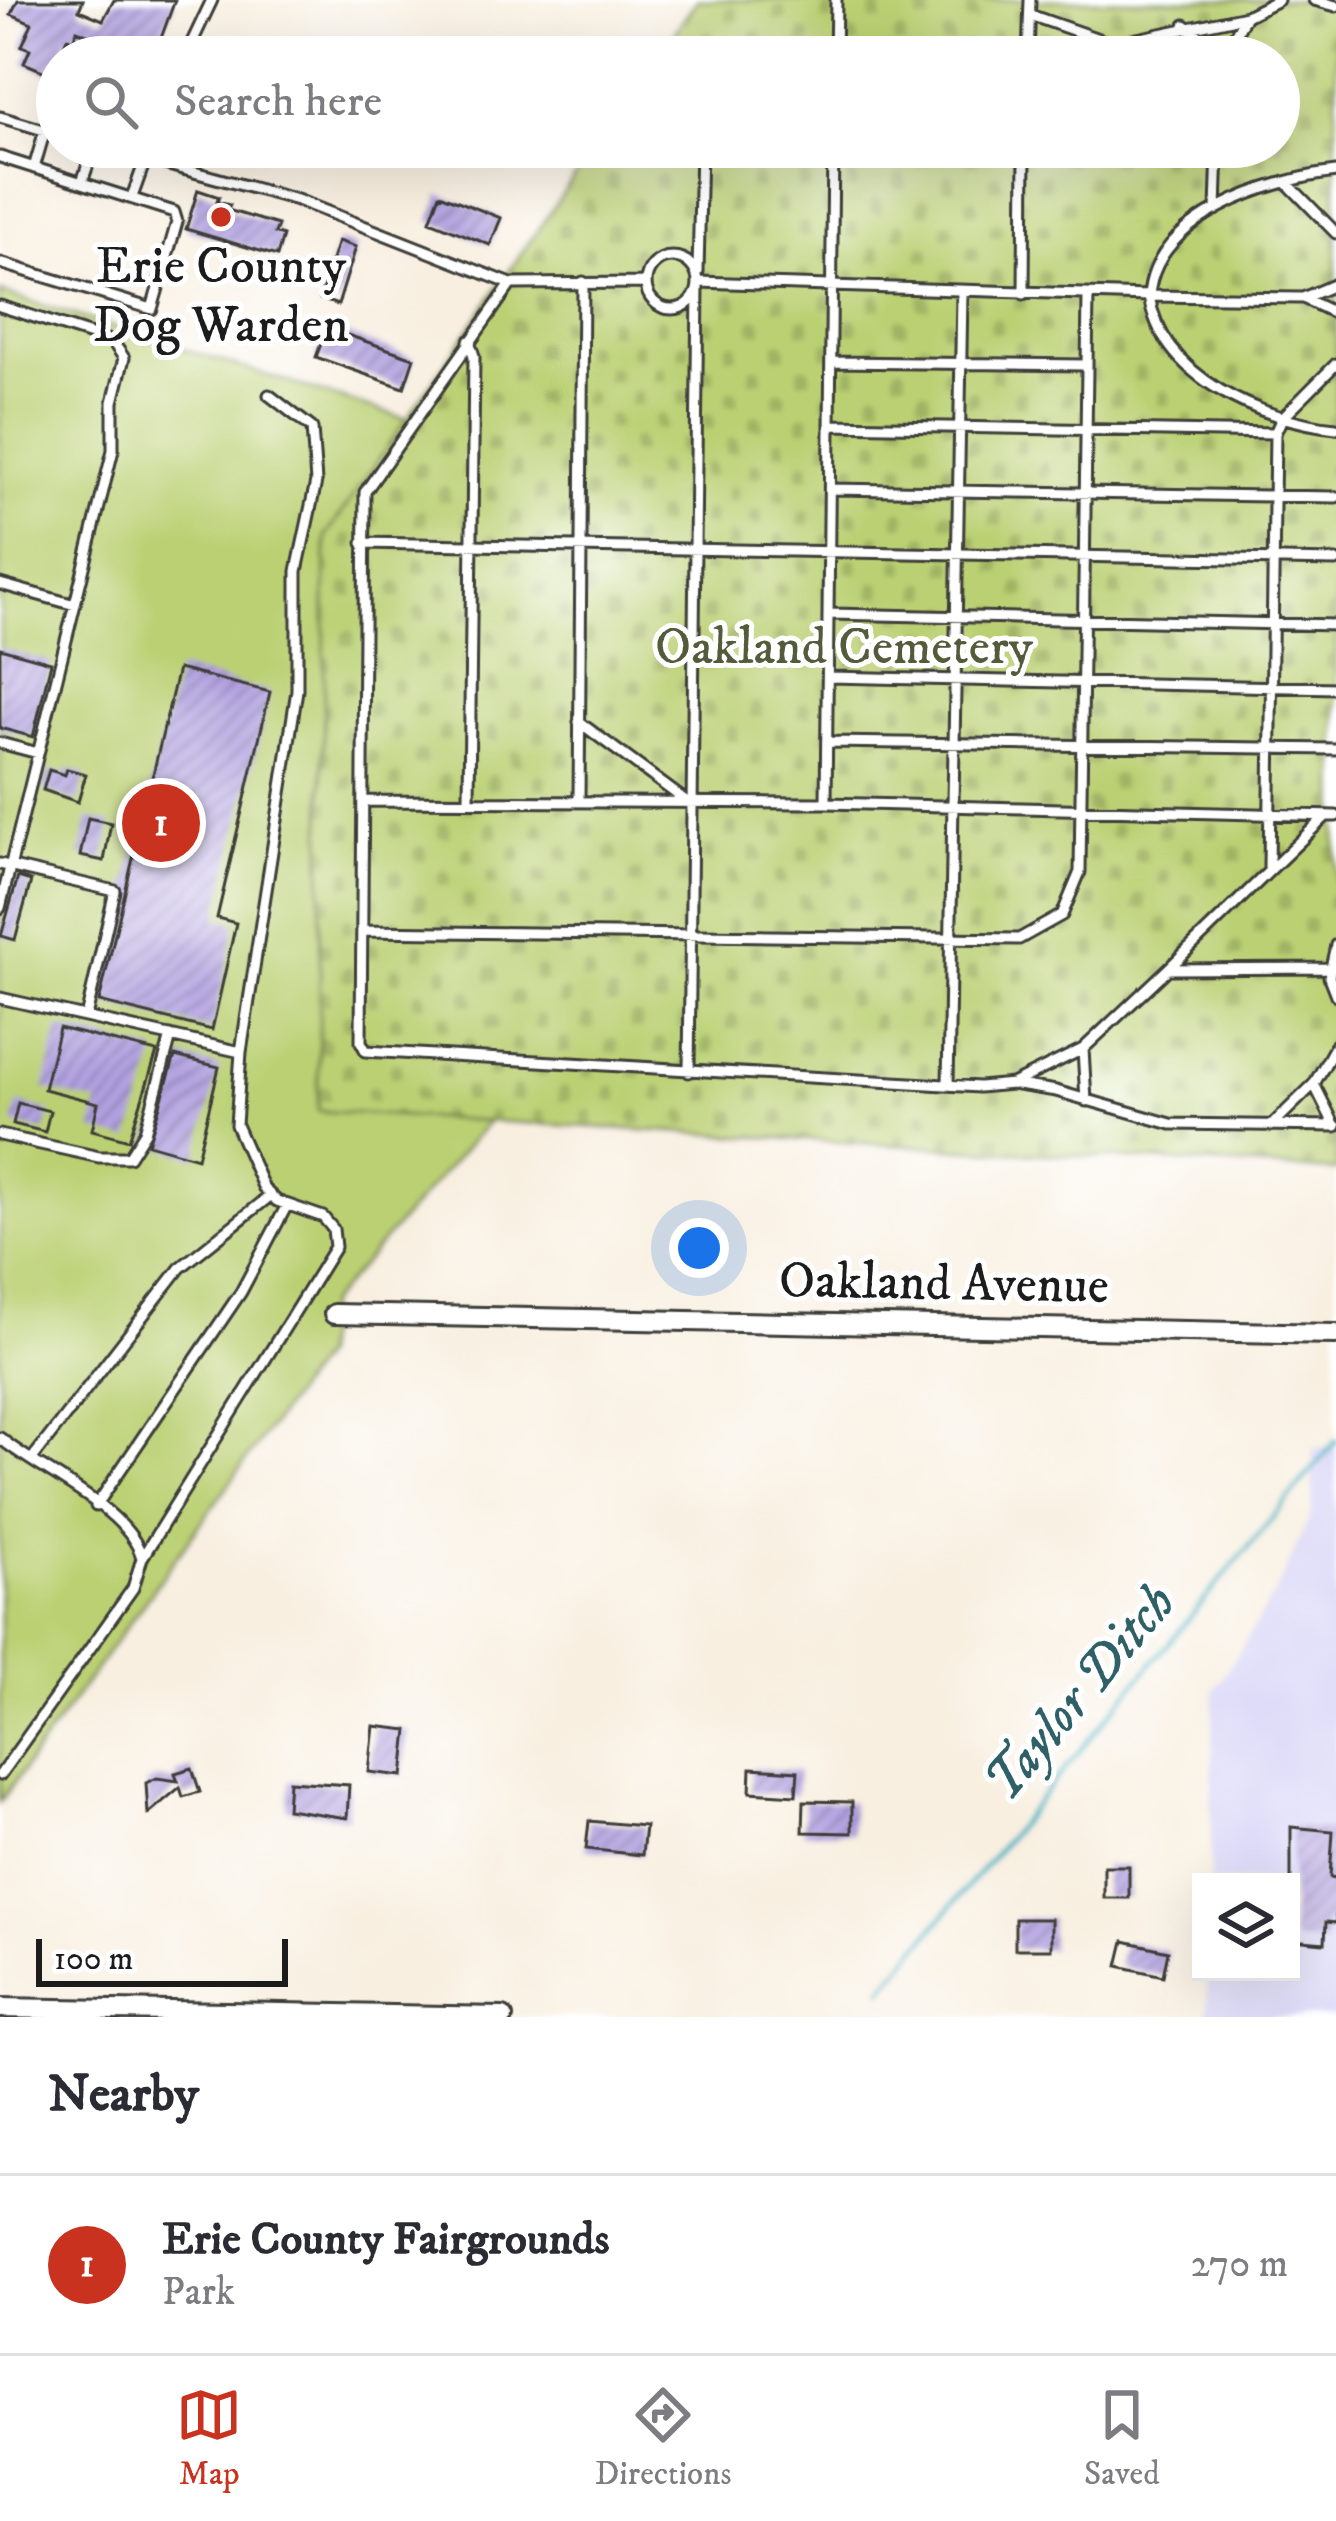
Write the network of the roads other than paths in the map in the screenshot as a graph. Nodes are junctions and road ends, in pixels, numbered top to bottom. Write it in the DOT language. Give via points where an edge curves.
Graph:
graph roads {
  1 [pos="212,0"];
  2 [pos="836,0"];
  3 [pos="1030,0"];
  4 [pos="1278,0"];
  5 [pos="1314,0"];
  6 [pos="1336,6"];
  7 [pos="1030,15"];
  8 [pos="1246,16"];
  9 [pos="1185,25"];
  10 [pos="195,36"];
  11 [pos="835,36"];
  12 [pos="1029,36"];
  13 [pos="1090,36"];
  14 [pos="1143,36"];
  15 [pos="1199,36"];
  16 [pos="1233,36"];
  17 [pos="0,117"];
  18 [pos="36,128"];
  19 [pos="0,157"];
  20 [pos="36,164"];
  21 [pos="34,168"];
  22 [pos="88,168"];
  23 [pos="143,168"];
  24 [pos="196,168"];
  25 [pos="701,168"];
  26 [pos="833,168"];
  27 [pos="1025,168"];
  28 [pos="1217,168"];
  29 [pos="1336,172"];
  30 [pos="82,182"];
  31 [pos="1287,183"];
  32 [pos="132,197"];
  33 [pos="1216,210"];
  34 [pos="1336,232"];
  35 [pos="0,262"];
  36 [pos="583,282"];
  37 [pos="698,282"];
  38 [pos="646,283"];
  39 [pos="511,284"];
  40 [pos="1336,284"];
  41 [pos="834,287"];
  42 [pos="962,294"];
  43 [pos="1024,294"];
  44 [pos="1088,295"];
  45 [pos="1149,296"];
  46 [pos="1303,298"];
  47 [pos="0,306"];
  48 [pos="1336,314"];
  49 [pos="469,341"];
  50 [pos="832,362"];
  51 [pos="961,363"];
  52 [pos="1336,364"];
  53 [pos="1086,365"];
  54 [pos="269,395"];
  55 [pos="1282,418"];
  56 [pos="831,425"];
  57 [pos="959,428"];
  58 [pos="1336,428"];
  59 [pos="1086,429"];
  60 [pos="1275,434"];
  61 [pos="831,489"];
  62 [pos="958,491"];
  63 [pos="1085,493"];
  64 [pos="1274,496"];
  65 [pos="1336,497"];
  66 [pos="363,543"];
  67 [pos="472,544"];
  68 [pos="580,547"];
  69 [pos="695,548"];
  70 [pos="832,551"];
  71 [pos="956,554"];
  72 [pos="1084,556"];
  73 [pos="1274,560"];
  74 [pos="1336,561"];
  75 [pos="0,584"];
  76 [pos="75,605"];
  77 [pos="830,614"];
  78 [pos="956,618"];
  79 [pos="1083,620"];
  80 [pos="1272,624"];
  81 [pos="1336,625"];
  82 [pos="829,677"];
  83 [pos="955,680"];
  84 [pos="1081,683"];
  85 [pos="1271,687"];
  86 [pos="1336,688"];
  87 [pos="579,722"];
  88 [pos="828,742"];
  89 [pos="0,743"];
  90 [pos="954,743"];
  91 [pos="1081,745"];
  92 [pos="1270,748"];
  93 [pos="1336,749"];
  94 [pos="38,753"];
  95 [pos="469,799"];
  96 [pos="578,800"];
  97 [pos="363,801"];
  98 [pos="826,802"];
  99 [pos="691,804"];
  100 [pos="952,805"];
  101 [pos="1080,807"];
  102 [pos="1269,813"];
  103 [pos="1331,816"];
  104 [pos="5,866"];
  105 [pos="1269,867"];
  106 [pos="0,908"];
  107 [pos="362,931"];
  108 [pos="688,936"];
  109 [pos="950,940"];
  110 [pos="1336,945"];
  111 [pos="1329,968"];
  112 [pos="1168,969"];
  113 [pos="1336,994"];
  114 [pos="0,998"];
  115 [pos="86,1017"];
  116 [pos="171,1036"];
  117 [pos="1336,1045"];
  118 [pos="1083,1048"];
  119 [pos="241,1052"];
  120 [pos="689,1072"];
  121 [pos="1012,1084"];
  122 [pos="1314,1084"];
  123 [pos="948,1085"];
  124 [pos="1086,1101"];
  125 [pos="1271,1126"];
  126 [pos="1336,1126"];
  127 [pos="0,1135"];
  128 [pos="270,1196"];
  129 [pos="287,1205"];
  130 [pos="334,1315"];
  131 [pos="1336,1334"];
  132 [pos="0,1438"];
  133 [pos="32,1459"];
  134 [pos="97,1506"];
  135 [pos="142,1558"];
  136 [pos="0,1775"];
  137 [pos="0,2008"];
  138 [pos="218,2014"];
  139 [pos="436,2016"];
  140 [pos="502,2017"];
  1 -- 10 [label="lane"];
  2 -- 11 [label="lane"];
  3 -- 7 [label="lane"];
  4 -- 8 [label="lane"];
  5 -- 6 [label="lane"];
  7 -- 12 [label="lane"];
  7 -- 13 [label="lane"];
  8 -- 9 [label="lane"];
  8 -- 16 [label="lane"];
  9 -- 14 [label="lane"];
  9 -- 15 [label="lane"];
  17 -- 18 [label="lane"];
  19 -- 21 [label="lane"];
  20 -- 21 [label="lane"];
  21 -- 30 [label="lane"];
  22 -- 30 [label="lane"];
  23 -- 32 [label="lane"];
  24 -- 39 [label="lane"];
  25 -- 37 [label="lane"];
  26 -- 41 [label="lane"];
  27 -- 43 [label="lane"];
  28 -- 33 [label="lane"];
  29 -- 31 [label="lane"];
  30 -- 32 [label="lane"];
  31 -- 33 [label="lane"];
  31 -- 34 [label="lane"];
  32 -- 35 [label="lane" via="174,212 177,222 152,309"];
  33 -- 45 [label="lane" via="1160,261"];
  36 -- 38 [label="lane"];
  36 -- 39 [label="lane"];
  36 -- 68 [label="lane"];
  37 -- 38 [label="lane" via="688,262 672,256 657,262"];
  37 -- 38 [label="lane" via="690,302 674,309 652,299"];
  37 -- 41 [label="lane"];
  37 -- 69 [label="lane"];
  39 -- 49 [label="lane"];
  40 -- 46 [label="lane"];
  41 -- 42 [label="lane"];
  41 -- 50 [label="lane"];
  42 -- 43 [label="lane"];
  42 -- 51 [label="lane"];
  43 -- 44 [label="lane"];
  44 -- 45 [label="lane"];
  44 -- 53 [label="lane"];
  45 -- 46 [label="lane"];
  45 -- 55 [label="lane" via="1172,353 1226,392"];
  46 -- 48 [label="lane"];
  47 -- 76 [label="lane" via="123,352 113,451"];
  49 -- 66 [label="lane" via="365,492"];
  49 -- 67 [label="lane"];
  50 -- 51 [label="lane"];
  50 -- 56 [label="lane"];
  51 -- 53 [label="lane"];
  51 -- 57 [label="lane"];
  52 -- 55 [label="lane"];
  53 -- 59 [label="lane"];
  54 -- 119 [label="lane" via="312,428 316,482 297,571 297,690"];
  55 -- 58 [label="lane"];
  55 -- 60 [label="lane"];
  56 -- 57 [label="lane"];
  56 -- 61 [label="lane"];
  57 -- 59 [label="lane"];
  57 -- 62 [label="lane"];
  59 -- 60 [label="lane"];
  59 -- 63 [label="lane"];
  60 -- 64 [label="lane"];
  61 -- 62 [label="lane"];
  61 -- 70 [label="lane"];
  62 -- 63 [label="lane"];
  62 -- 71 [label="lane"];
  63 -- 64 [label="lane"];
  63 -- 72 [label="lane"];
  64 -- 65 [label="lane"];
  64 -- 73 [label="lane"];
  66 -- 67 [label="lane"];
  66 -- 97 [label="lane"];
  67 -- 68 [label="lane"];
  67 -- 95 [label="lane"];
  68 -- 69 [label="lane"];
  68 -- 87 [label="lane"];
  69 -- 70 [label="lane"];
  69 -- 99 [label="lane"];
  70 -- 71 [label="lane"];
  70 -- 77 [label="lane"];
  71 -- 72 [label="lane"];
  71 -- 78 [label="lane"];
  72 -- 73 [label="lane"];
  72 -- 79 [label="lane"];
  73 -- 74 [label="lane"];
  73 -- 80 [label="lane"];
  75 -- 76 [label="lane"];
  76 -- 94 [label="lane"];
  77 -- 78 [label="lane"];
  77 -- 82 [label="lane"];
  78 -- 79 [label="lane"];
  78 -- 83 [label="lane"];
  79 -- 80 [label="lane"];
  79 -- 84 [label="lane"];
  80 -- 81 [label="lane"];
  80 -- 85 [label="lane"];
  82 -- 83 [label="lane"];
  82 -- 88 [label="lane"];
  83 -- 84 [label="lane"];
  83 -- 90 [label="lane"];
  84 -- 85 [label="lane"];
  84 -- 91 [label="lane"];
  85 -- 86 [label="lane"];
  85 -- 92 [label="lane"];
  87 -- 96 [label="lane"];
  87 -- 99 [label="lane"];
  88 -- 90 [label="lane"];
  88 -- 98 [label="lane"];
  89 -- 94 [label="lane"];
  90 -- 91 [label="lane"];
  90 -- 100 [label="lane"];
  91 -- 92 [label="lane"];
  91 -- 101 [label="lane"];
  92 -- 93 [label="lane"];
  92 -- 102 [label="lane"];
  94 -- 104 [label="lane"];
  95 -- 96 [label="lane"];
  95 -- 97 [label="lane"];
  96 -- 99 [label="lane"];
  97 -- 107 [label="lane"];
  98 -- 99 [label="lane"];
  98 -- 100 [label="lane"];
  99 -- 108 [label="lane"];
  100 -- 101 [label="lane"];
  100 -- 109 [label="lane"];
  101 -- 102 [label="lane"];
  101 -- 109 [label="lane" via="1080,872 1062,915 1019,939"];
  102 -- 103 [label="lane"];
  102 -- 105 [label="lane"];
  103 -- 105 [label="lane"];
  104 -- 106 [label="lane"];
  104 -- 115 [label="lane" via="115,891"];
  105 -- 112 [label="lane"];
  107 -- 108 [label="lane"];
  107 -- 120 [label="lane" via="366,1051"];
  108 -- 109 [label="lane"];
  108 -- 120 [label="lane"];
  109 -- 123 [label="lane"];
  110 -- 111 [label="lane"];
  111 -- 112 [label="lane"];
  111 -- 113 [label="lane"];
  112 -- 118 [label="lane"];
  114 -- 115 [label="lane"];
  115 -- 116 [label="lane"];
  116 -- 119 [label="lane"];
  116 -- 127 [label="lane" via="146,1132 129,1157"];
  117 -- 122 [label="lane"];
  118 -- 121 [label="lane"];
  118 -- 124 [label="lane"];
  119 -- 128 [label="lane" via="239,1141"];
  120 -- 123 [label="lane"];
  121 -- 123 [label="lane"];
  121 -- 124 [label="lane"];
  122 -- 125 [label="lane"];
  122 -- 126 [label="lane"];
  124 -- 125 [label="lane" via="1171,1124"];
  125 -- 126 [label="lane"];
  128 -- 129 [label="lane"];
  128 -- 133 [label="lane" via="180,1268"];
  129 -- 134 [label="lane" via="241,1292"];
  129 -- 135 [label="lane" via="328,1222 332,1256"];
  130 -- 131 [label="street, Oakland Avenue"];
  132 -- 133 [label="lane"];
  133 -- 134 [label="lane"];
  134 -- 135 [label="lane" via="131,1535"];
  135 -- 136 [label="lane" via="134,1588"];
  137 -- 138 [label="street"];
  138 -- 139 [label="street"];
  139 -- 140 [label="street"];
}
